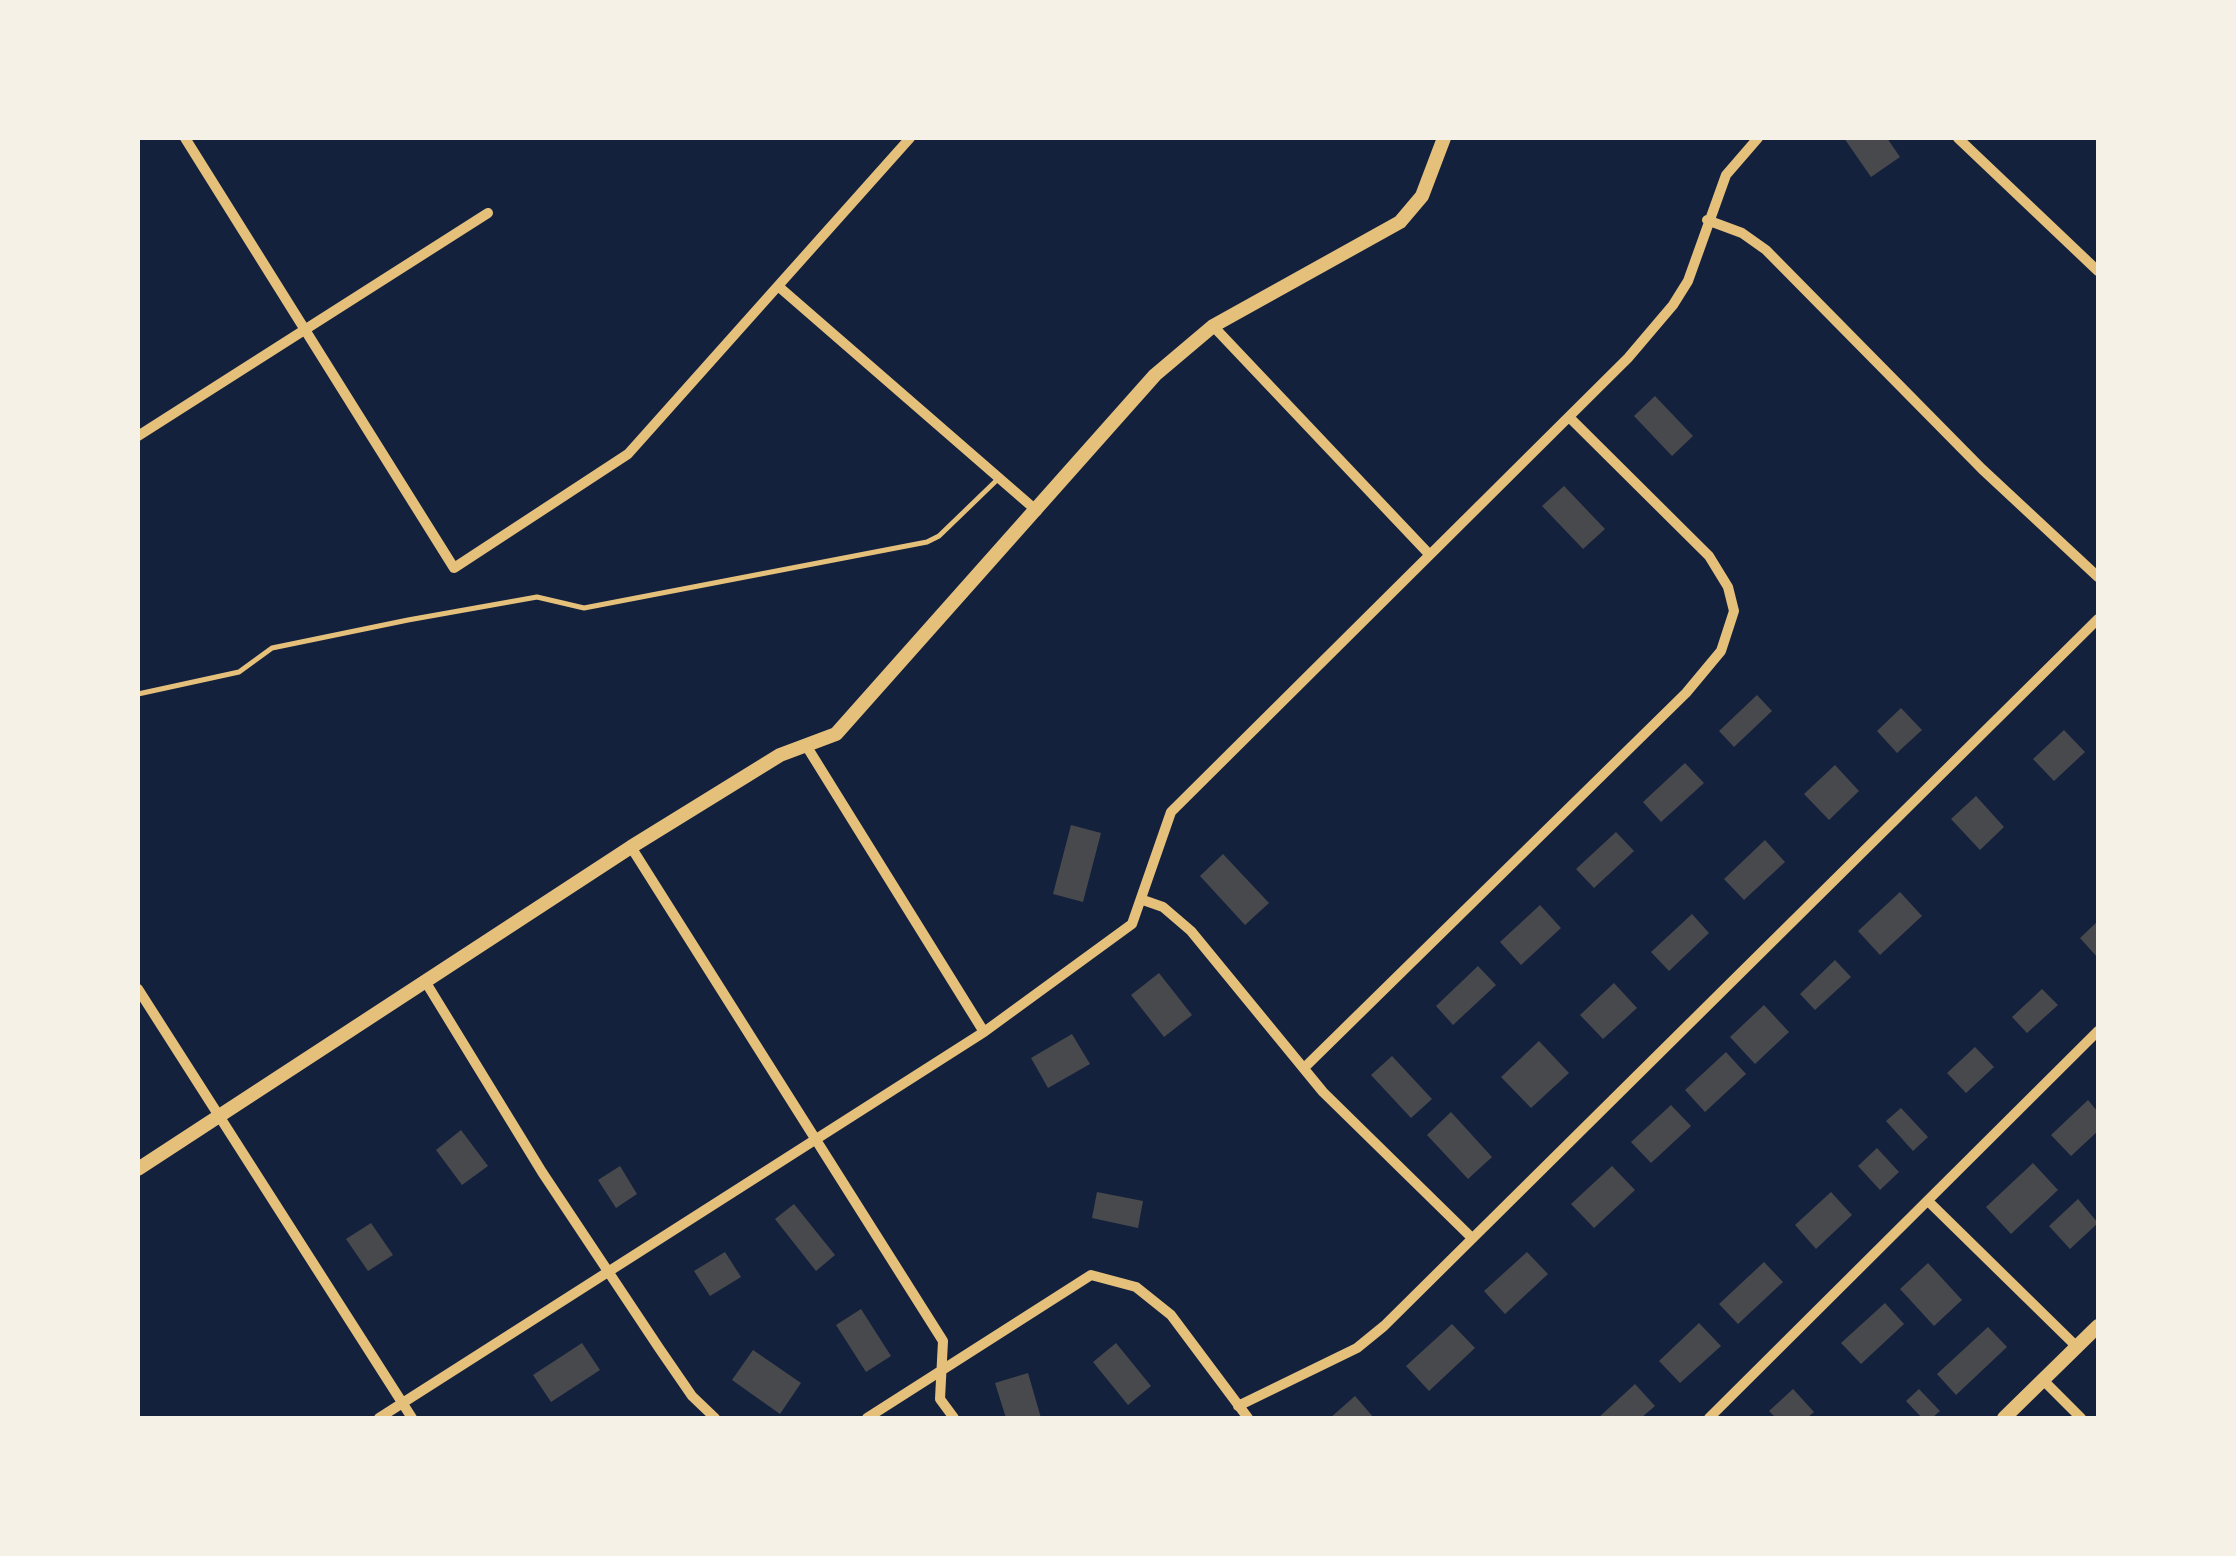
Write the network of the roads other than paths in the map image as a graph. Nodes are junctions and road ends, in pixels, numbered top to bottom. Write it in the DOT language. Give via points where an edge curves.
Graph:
graph roads {
  1 [pos="184,138"];
  2 [pos="910,138"];
  3 [pos="1444,138"];
  4 [pos="1758,138"];
  5 [pos="1958,138"];
  6 [pos="488,213"];
  7 [pos="1708,220"];
  8 [pos="2098,270"];
  9 [pos="778,286"];
  10 [pos="1214,326"];
  11 [pos="304,328"];
  12 [pos="1569,416"];
  13 [pos="138,436"];
  14 [pos="999,478"];
  15 [pos="1036,510"];
  16 [pos="1428,553"];
  17 [pos="2098,577"];
  18 [pos="2098,620"];
  19 [pos="138,694"];
  20 [pos="807,748"];
  21 [pos="631,847"];
  22 [pos="1143,900"];
  23 [pos="425,980"];
  24 [pos="138,989"];
  25 [pos="2098,1031"];
  26 [pos="984,1032"];
  27 [pos="1304,1068"];
  28 [pos="221,1115"];
  29 [pos="814,1140"];
  30 [pos="138,1169"];
  31 [pos="1928,1202"];
  32 [pos="1472,1238"];
  33 [pos="609,1270"];
  34 [pos="2098,1326"];
  35 [pos="2077,1347"];
  36 [pos="941,1371"];
  37 [pos="2044,1380"];
  38 [pos="403,1403"];
  39 [pos="1238,1406"];
  40 [pos="379,1418"];
  41 [pos="412,1418"];
  42 [pos="715,1418"];
  43 [pos="867,1418"];
  44 [pos="954,1418"];
  45 [pos="1248,1418"];
  46 [pos="1709,1418"];
  47 [pos="2004,1418"];
  48 [pos="2081,1418"];
  1 -- 11 [label="street"];
  2 -- 9 [label="street"];
  3 -- 10 [label="street" via="1422,196 1400,222"];
  4 -- 7 [label="street" via="1726,175"];
  5 -- 8 [label="street"];
  6 -- 11 [label="street"];
  7 -- 12 [label="street" via="1673,305"];
  7 -- 17 [label="street" via="1766,250"];
  9 -- 11 [label="street" via="622,459 454,568"];
  9 -- 14 [label="street"];
  10 -- 15 [label="street" via="1155,375"];
  10 -- 16 [label="street"];
  11 -- 13 [label="street"];
  12 -- 16 [label="street"];
  12 -- 27 [label="street" via="1709,556 1734,611 1722,651"];
  14 -- 15 [label="street"];
  14 -- 19 [label="lane" via="927,542 584,608 537,597 408,620 272,648 239,672"];
  15 -- 20 [label="street" via="836,734"];
  16 -- 22 [label="street" via="1171,812"];
  18 -- 32 [label="street"];
  20 -- 21 [label="street" via="780,755"];
  20 -- 26 [label="street"];
  21 -- 23 [label="street"];
  21 -- 29 [label="street"];
  22 -- 26 [label="street" via="1132,924"];
  22 -- 27 [label="street" via="1191,931"];
  23 -- 28 [label="street"];
  23 -- 33 [label="street"];
  24 -- 28 [label="street"];
  25 -- 31 [label="street"];
  26 -- 29 [label="street"];
  27 -- 32 [label="street"];
  28 -- 30 [label="street"];
  28 -- 38 [label="street"];
  29 -- 33 [label="street"];
  29 -- 36 [label="street" via="943,1341"];
  31 -- 35 [label="street"];
  31 -- 46 [label="street"];
  32 -- 39 [label="street" via="1357,1348"];
  33 -- 38 [label="street"];
  33 -- 42 [label="street" via="692,1396"];
  34 -- 35 [label="street"];
  35 -- 37 [label="street"];
  36 -- 39 [label="street" via="1074,1283 1101,1277 1136,1286 1171,1315"];
  36 -- 43 [label="street"];
  36 -- 44 [label="street" via="940,1400"];
  37 -- 47 [label="street"];
  37 -- 48 [label="street"];
  38 -- 40 [label="street"];
  38 -- 41 [label="street"];
  39 -- 45 [label="street"];
}
